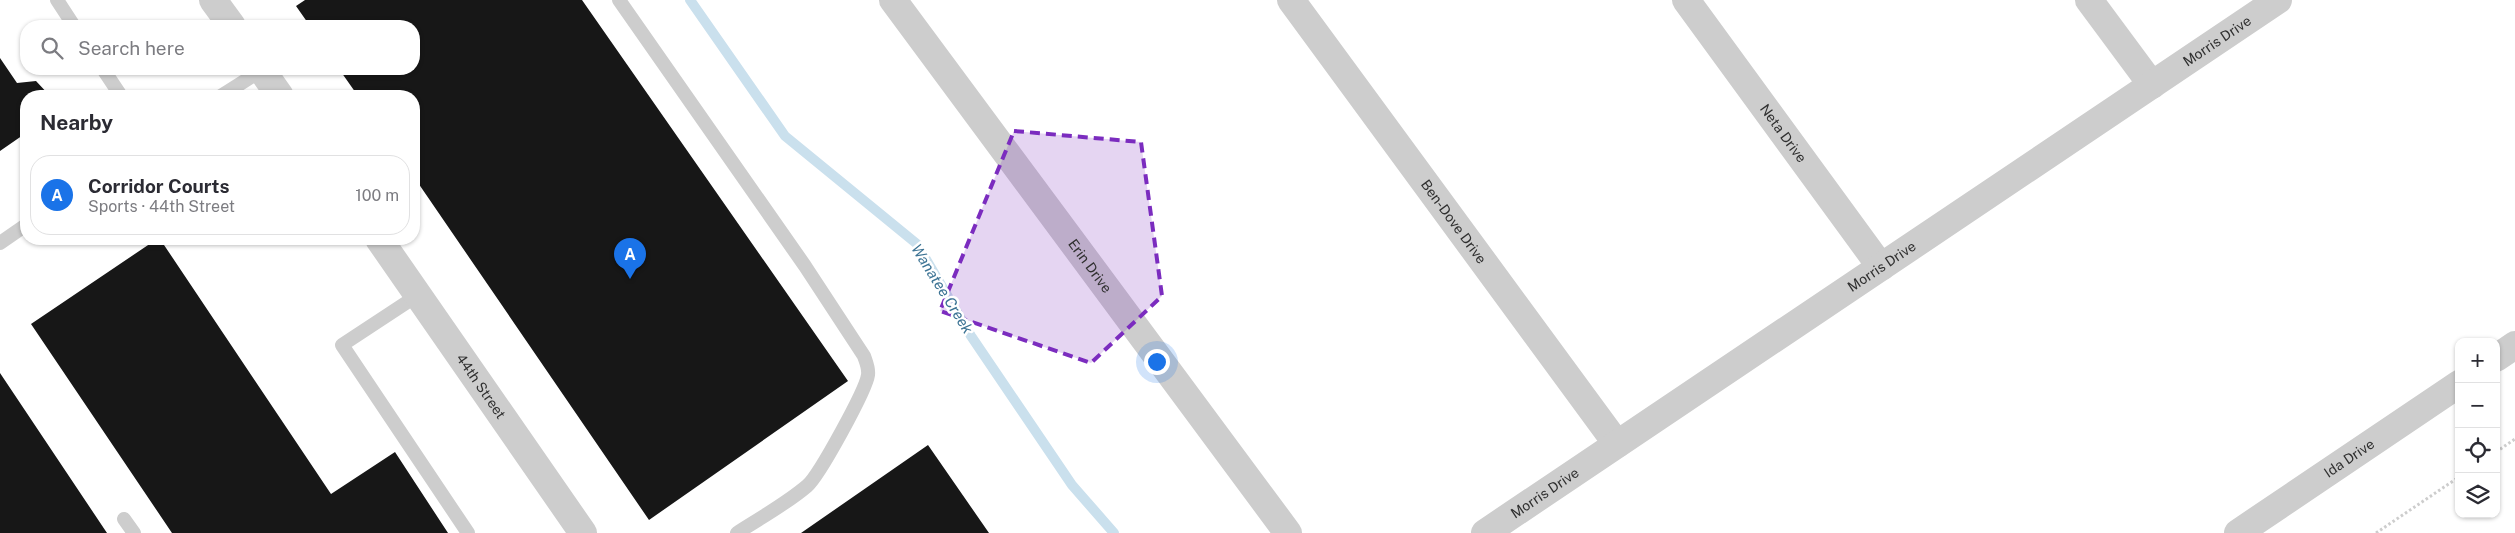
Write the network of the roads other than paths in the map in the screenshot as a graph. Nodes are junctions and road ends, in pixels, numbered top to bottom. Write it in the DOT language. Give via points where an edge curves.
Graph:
graph roads {
  1 [pos="57,0"];
  2 [pos="214,0"];
  3 [pos="619,0"];
  4 [pos="893,0"];
  5 [pos="1291,0"];
  6 [pos="1686,0"];
  7 [pos="2089,0"];
  8 [pos="2278,0"];
  9 [pos="70,20"];
  10 [pos="228,20"];
  11 [pos="107,75"];
  12 [pos="252,75"];
  13 [pos="265,75"];
  14 [pos="2152,85"];
  15 [pos="117,90"];
  16 [pos="230,90"];
  17 [pos="276,90"];
  18 [pos="20,229"];
  19 [pos="0,243"];
  20 [pos="383,245"];
  21 [pos="1881,267"];
  22 [pos="418,295"];
  23 [pos="2515,345"];
  24 [pos="2500,355"];
  25 [pos="2455,387"];
  26 [pos="1617,444"];
  27 [pos="124,519"];
  28 [pos="134,533"];
  29 [pos="468,533"];
  30 [pos="583,533"];
  31 [pos="737,533"];
  32 [pos="1288,533"];
  33 [pos="1485,533"];
  34 [pos="2238,533"];
  1 -- 9 [label="lane"];
  2 -- 10 [label="street"];
  3 -- 31 [label="lane" via="805,266 868,367 868,377 819,473 808,486"];
  4 -- 32 [label="street, Erin Drive"];
  5 -- 26 [label="street, Ben-Dove Drive"];
  6 -- 21 [label="street, Neta Drive"];
  7 -- 14 [label="street"];
  8 -- 14 [label="street, Morris Drive"];
  11 -- 15 [label="lane"];
  12 -- 16 [label="lane"];
  13 -- 17 [label="street"];
  14 -- 21 [label="street, Morris Drive"];
  18 -- 19 [label="lane"];
  20 -- 22 [label="street, 44th Street"];
  21 -- 26 [label="street, Morris Drive"];
  22 -- 29 [label="lane" via="342,345"];
  22 -- 30 [label="street, 44th Street"];
  23 -- 24 [label="street"];
  25 -- 34 [label="street, Ida Drive"];
  26 -- 33 [label="street, Morris Drive"];
  27 -- 28 [label="lane"];
}
